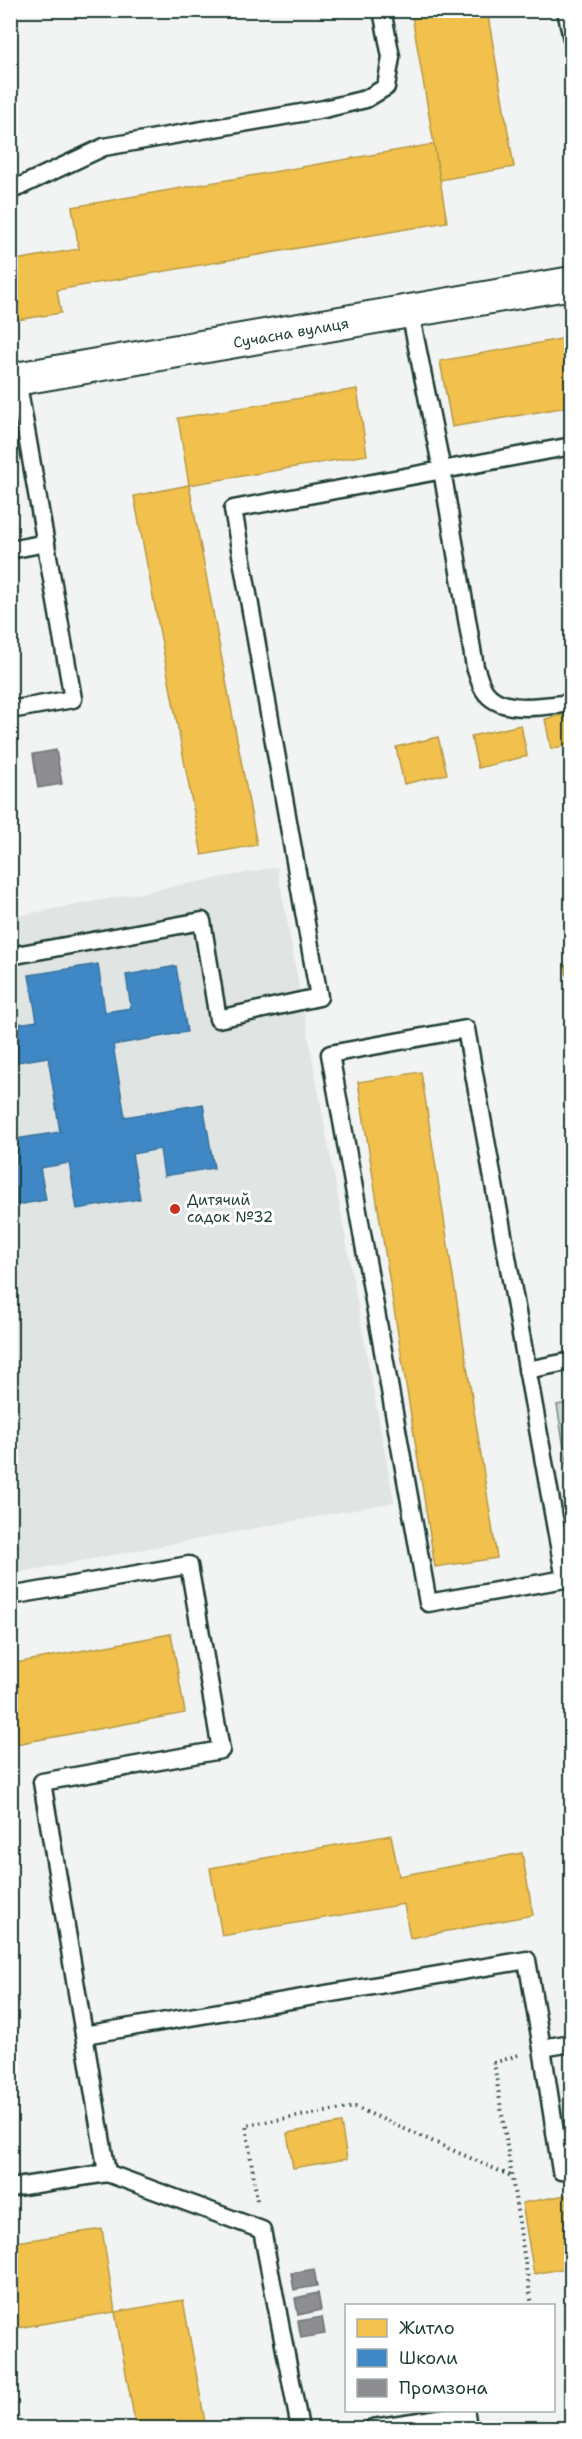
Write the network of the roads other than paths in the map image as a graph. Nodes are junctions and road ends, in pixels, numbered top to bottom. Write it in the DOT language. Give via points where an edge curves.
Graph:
graph roads {
  1 [pos="382,10"];
  2 [pos="566,10"];
  3 [pos="572,39"];
  4 [pos="10,191"];
  5 [pos="572,283"];
  6 [pos="410,312"];
  7 [pos="14,380"];
  8 [pos="572,446"];
  9 [pos="442,470"];
  10 [pos="46,543"];
  11 [pos="10,550"];
  12 [pos="572,703"];
  13 [pos="10,710"];
  14 [pos="10,956"];
  15 [pos="572,1361"];
  16 [pos="527,1370"];
  17 [pos="10,1596"];
  18 [pos="84,2035"];
  19 [pos="572,2043"];
  20 [pos="542,2048"];
  21 [pos="572,2169"];
  22 [pos="107,2173"];
  23 [pos="10,2188"];
  24 [pos="300,2428"];
  25 [pos="373,2428"];
  26 [pos="468,2428"];
  1 -- 4 [label="lane" via="391,57 386,87 366,99 104,147"];
  2 -- 3 [label="lane"];
  5 -- 6 [label="street, Сучасна вулиця"];
  6 -- 7 [label="street, Сучасна вулиця"];
  6 -- 9 [label="lane"];
  7 -- 10 [label="lane"];
  8 -- 9 [label="lane"];
  9 -- 12 [label="lane" via="476,667 485,692 500,704"];
  9 -- 14 [label="lane" via="233,509 319,997 218,1018 202,921"];
  10 -- 11 [label="lane"];
  10 -- 13 [label="lane" via="73,699"];
  15 -- 16 [label="lane"];
  16 -- 16 [label="lane" via="466,1029 330,1054 428,1603 565,1579"];
  17 -- 18 [label="lane" via="189,1565 221,1750 42,1782"];
  18 -- 20 [label="lane" via="527,1960"];
  18 -- 22 [label="lane"];
  19 -- 20 [label="lane"];
  20 -- 21 [label="lane" via="561,2170"];
  22 -- 23 [label="lane"];
  22 -- 24 [label="lane" via="262,2230"];
  25 -- 26 [label="lane" via="466,2414"];
}
